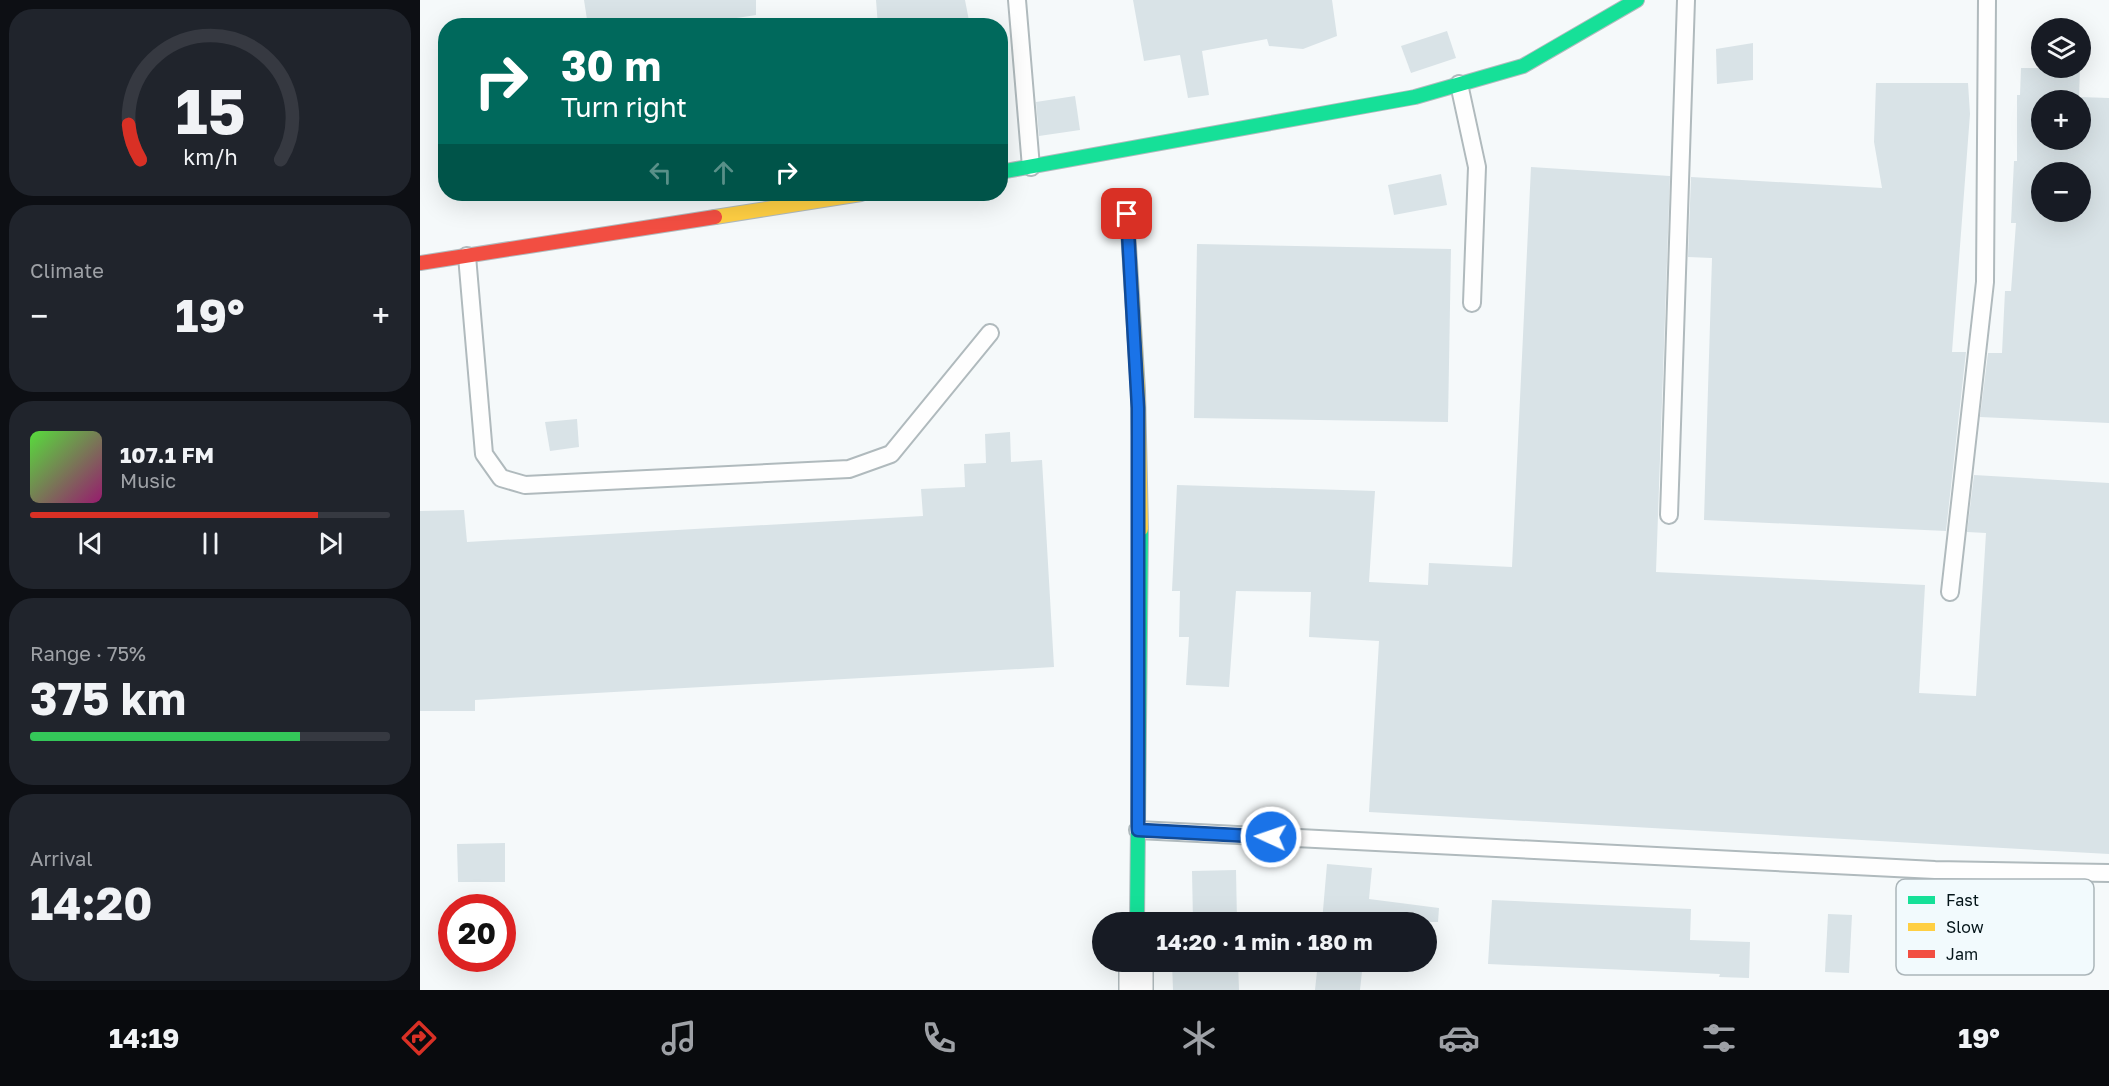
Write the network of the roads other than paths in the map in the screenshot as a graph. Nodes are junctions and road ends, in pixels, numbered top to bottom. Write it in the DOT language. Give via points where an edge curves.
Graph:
graph roads {
  1 [pos="1017,0"];
  2 [pos="1637,0"];
  3 [pos="1686,0"];
  4 [pos="1986,0"];
  5 [pos="1459,84"];
  6 [pos="1031,167"];
  7 [pos="1008,171"];
  8 [pos="817,201"];
  9 [pos="1127,214"];
  10 [pos="467,256"];
  11 [pos="420,262"];
  12 [pos="1472,303"];
  13 [pos="990,333"];
  14 [pos="1669,515"];
  15 [pos="1950,592"];
  16 [pos="1138,830"];
  17 [pos="2109,873"];
  18 [pos="1137,912"];
  19 [pos="1136,972"];
  20 [pos="1136,990"];
  1 -- 6 [label="lane"];
  2 -- 5 [label="street" via="1523,66"];
  3 -- 14 [label="lane"];
  4 -- 15 [label="lane" via="1985,282"];
  5 -- 6 [label="street" via="1415,97"];
  5 -- 12 [label="lane" via="1477,167"];
  6 -- 7 [label="street"];
  8 -- 10 [label="street"];
  9 -- 16 [label="street" via="1138,408"];
  10 -- 11 [label="street"];
  10 -- 13 [label="lane" via="484,454 501,478 525,485 849,470 891,453"];
  16 -- 17 [label="lane" via="1935,870"];
  16 -- 18 [label="street"];
  19 -- 20 [label="street"];
}
